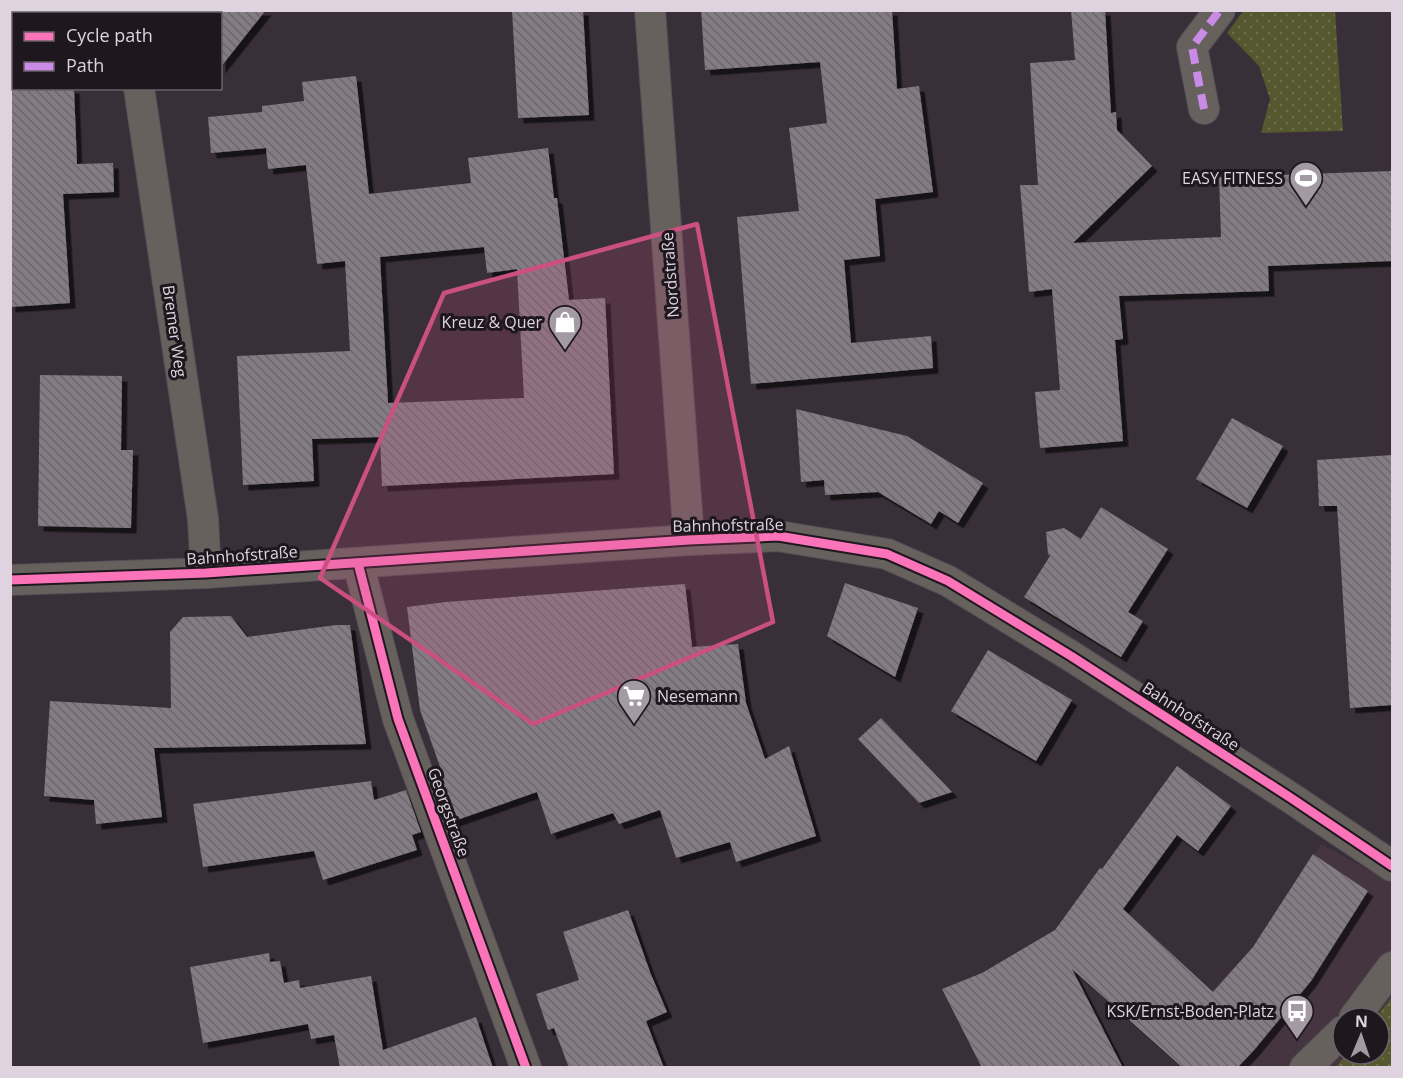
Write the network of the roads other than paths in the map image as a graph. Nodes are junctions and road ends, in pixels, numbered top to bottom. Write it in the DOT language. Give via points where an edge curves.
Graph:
graph roads {
  1 [pos="650,10"];
  2 [pos="1220,10"];
  3 [pos="139,90"];
  4 [pos="1204,109"];
  5 [pos="689,540"];
  6 [pos="358,563"];
  7 [pos="206,573"];
  8 [pos="10,580"];
  9 [pos="1392,866"];
  10 [pos="1392,967"];
  11 [pos="1363,1006"];
  12 [pos="1331,1043"];
  13 [pos="526,1068"];
  14 [pos="1305,1068"];
  1 -- 5 [label="street, Nordstraße"];
  2 -- 4 [label="street" via="1191,47"];
  3 -- 7 [label="street, Bremer Weg" via="203,519"];
  5 -- 6 [label="street, Bahnhofstraße"];
  5 -- 9 [label="street, Bahnhofstraße" via="778,536 887,554 948,580"];
  6 -- 7 [label="street, Bahnhofstraße"];
  6 -- 13 [label="street, Georgstraße" via="398,719"];
  7 -- 8 [label="street, Bahnhofstraße"];
  10 -- 11 [label="street"];
  12 -- 14 [label="street"];
}
